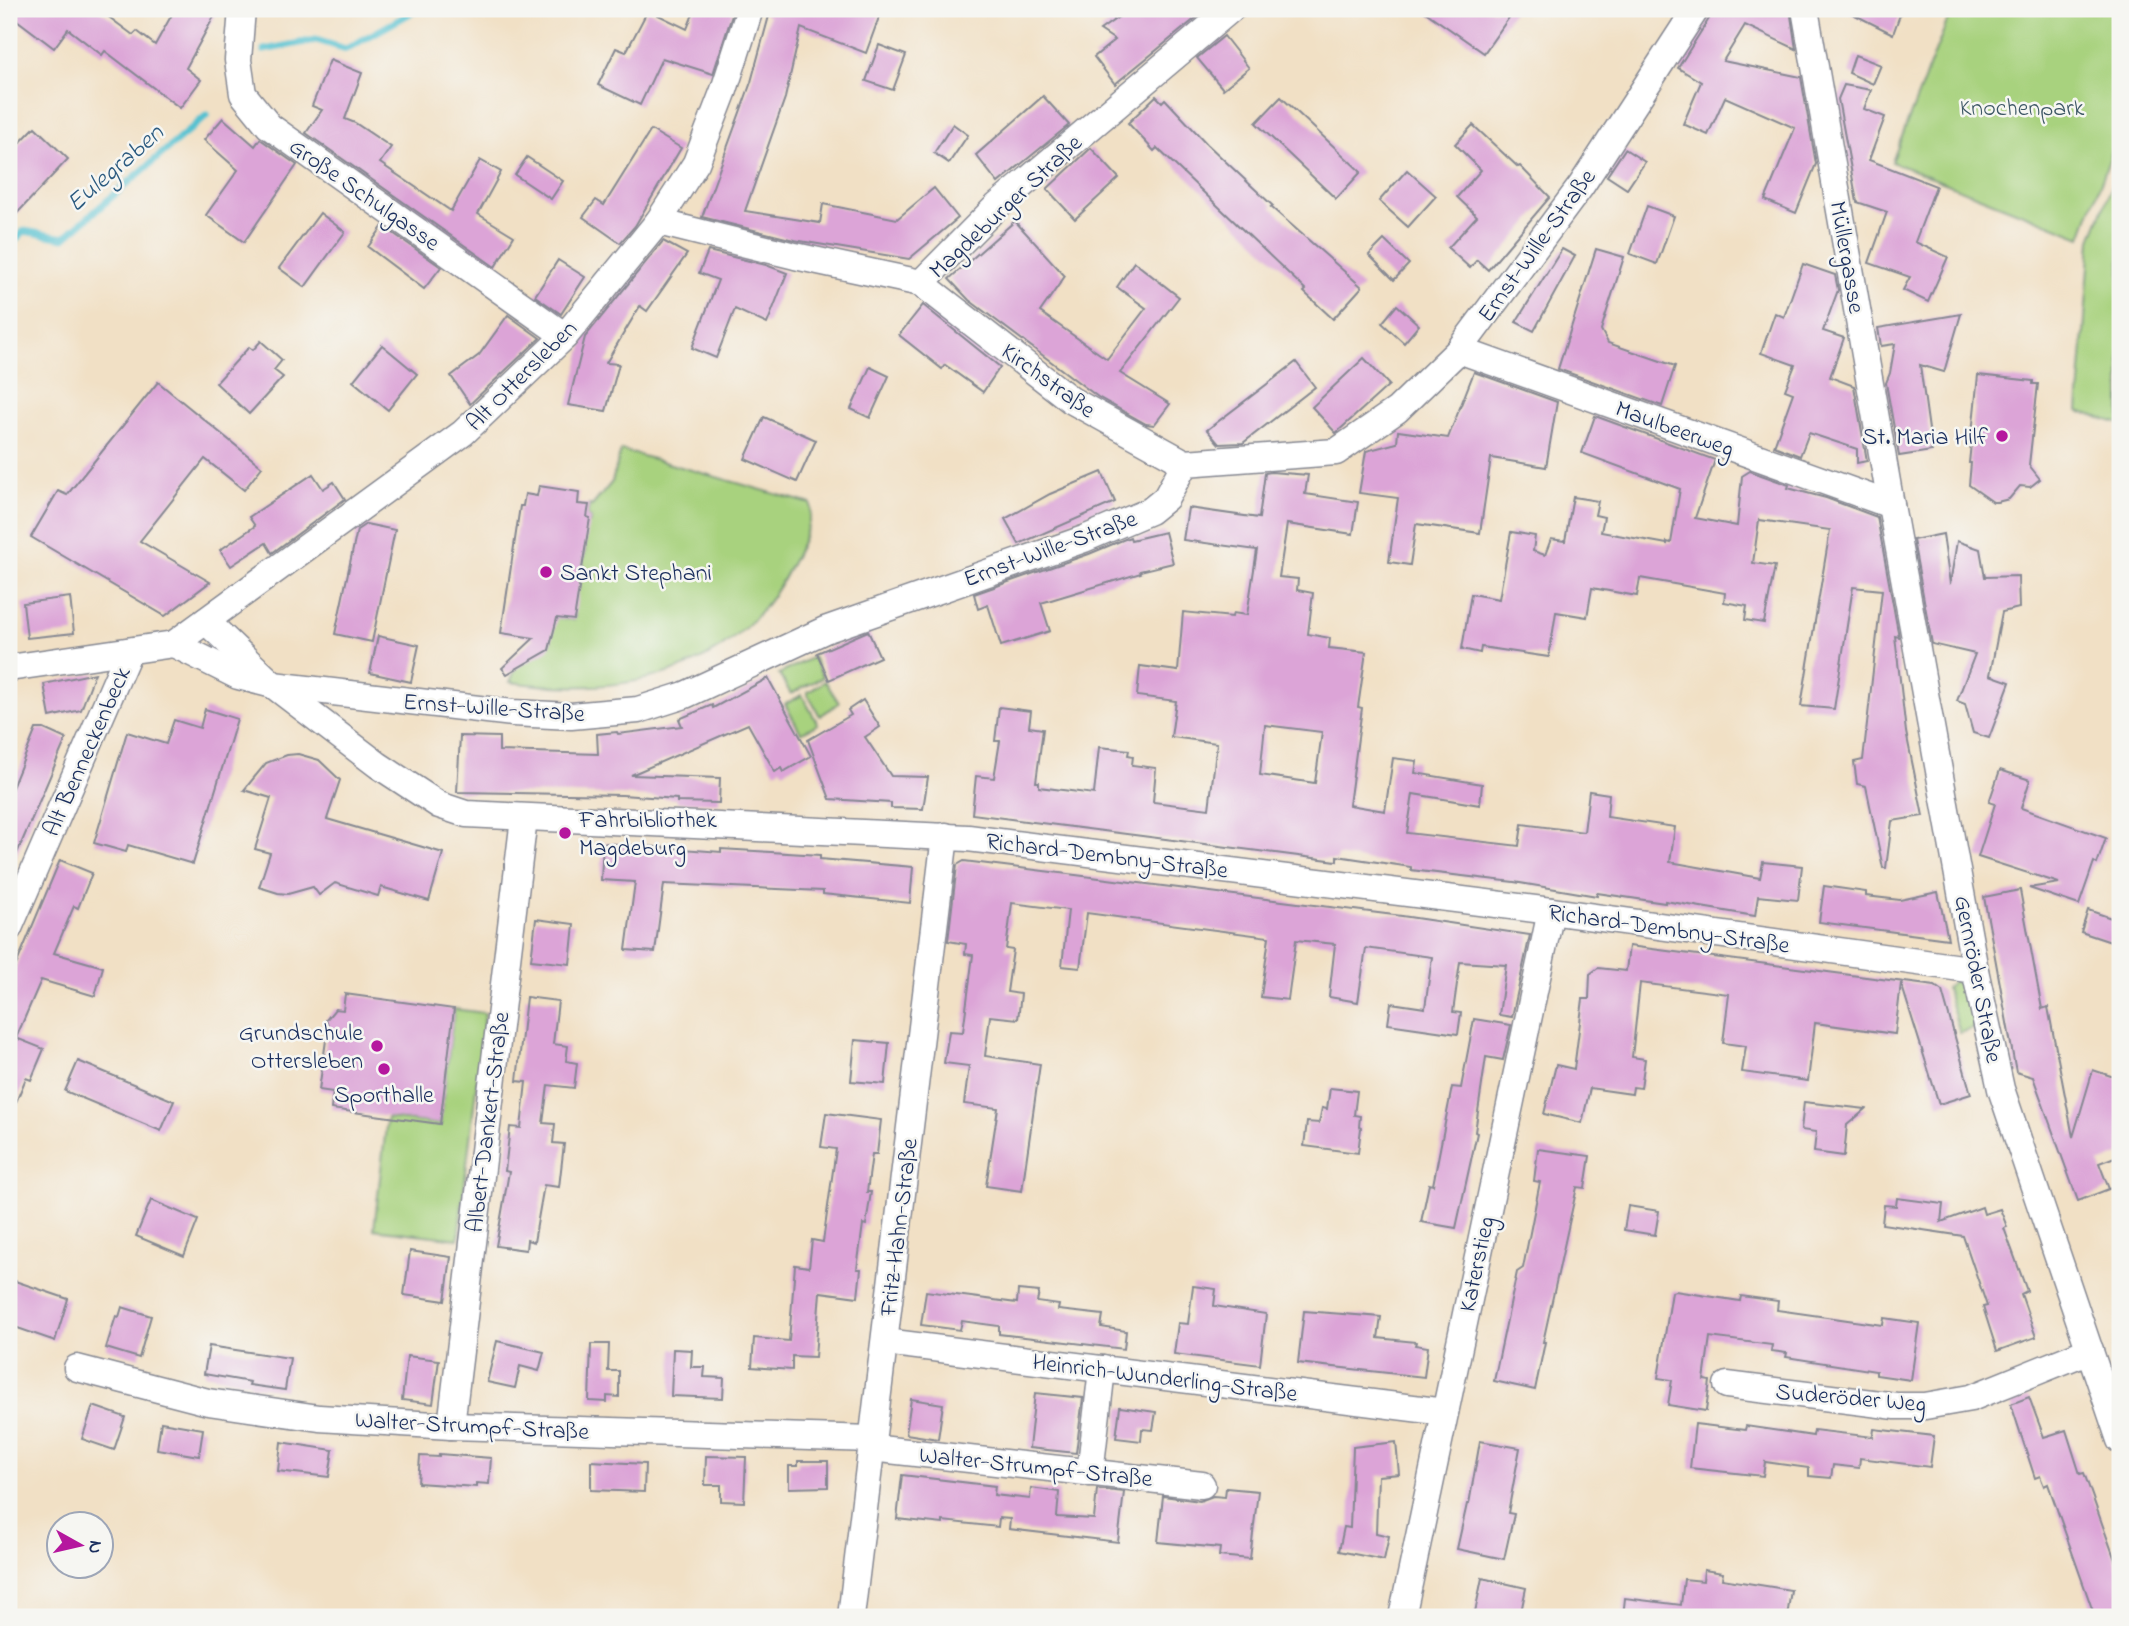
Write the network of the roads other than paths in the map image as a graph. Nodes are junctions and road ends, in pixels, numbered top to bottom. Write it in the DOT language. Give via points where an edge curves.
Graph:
graph roads {
  1 [pos="242,9"];
  2 [pos="750,9"];
  3 [pos="1231,9"];
  4 [pos="1696,9"];
  5 [pos="1805,9"];
  6 [pos="658,222"];
  7 [pos="920,284"];
  8 [pos="565,336"];
  9 [pos="1459,350"];
  10 [pos="1185,463"];
  11 [pos="1891,505"];
  12 [pos="206,621"];
  13 [pos="174,644"];
  14 [pos="129,652"];
  15 [pos="9,668"];
  16 [pos="273,685"];
  17 [pos="524,818"];
  18 [pos="945,836"];
  19 [pos="1552,911"];
  20 [pos="9,928"];
  21 [pos="1975,970"];
  22 [pos="885,1342"];
  23 [pos="2090,1350"];
  24 [pos="77,1368"];
  25 [pos="1102,1369"];
  26 [pos="1727,1385"];
  27 [pos="1445,1412"];
  28 [pos="451,1426"];
  29 [pos="2120,1440"];
  30 [pos="871,1443"];
  31 [pos="1090,1474"];
  32 [pos="1202,1485"];
  33 [pos="850,1617"];
  34 [pos="1402,1617"];
  1 -- 8 [label="street, Große Schulgasse" via="238,61 243,94 269,126"];
  2 -- 6 [label="street, Alt Ottersleben" via="696,163"];
  3 -- 7 [label="street, Magdeburger Straße" via="998,206"];
  4 -- 9 [label="street, Ernst-Wille-Straße" via="1581,186"];
  5 -- 11 [label="street, Müllergasse"];
  6 -- 7 [label="street, Magdeburger Straße"];
  6 -- 8 [label="street, Alt Ottersleben"];
  7 -- 10 [label="street, Kirchstraße" via="1071,400"];
  8 -- 12 [label="street, Alt Ottersleben" via="463,433"];
  9 -- 10 [label="street, Ernst-Wille-Straße" via="1397,410 1336,452"];
  9 -- 11 [label="street, Maulbeerweg"];
  10 -- 16 [label="street, Ernst-Wille-Straße" via="1166,498 1150,511 825,631 648,708 594,715 536,714"];
  11 -- 21 [label="street, Gernröder Straße"];
  12 -- 13 [label="street, Alt Ottersleben"];
  12 -- 16 [label="street, Richard-Dembny-Straße"];
  13 -- 14 [label="street"];
  13 -- 16 [label="street, Richard-Dembny-Straße" via="238,676"];
  14 -- 15 [label="street"];
  14 -- 20 [label="street, Alt Benneckenbeck"];
  16 -- 17 [label="street, Richard-Dembny-Straße" via="439,805 474,816"];
  17 -- 18 [label="street, Richard-Dembny-Straße"];
  17 -- 28 [label="street, Albert-Dankert-Straße"];
  18 -- 19 [label="street, Richard-Dembny-Straße"];
  18 -- 22 [label="street, Fritz-Hahn-Straße"];
  19 -- 21 [label="street, Richard-Dembny-Straße"];
  19 -- 27 [label="street, Katerstieg"];
  21 -- 23 [label="street, Gernröder Straße" via="2001,1089"];
  22 -- 25 [label="street, Heinrich-Wunderling-Straße"];
  22 -- 30 [label="street, Fritz-Hahn-Straße"];
  23 -- 26 [label="street, Suderöder Weg" via="1971,1398 1925,1406"];
  23 -- 29 [label="street, Gernröder Straße"];
  24 -- 28 [label="street, Walter-Strumpf-Straße" via="208,1402 319,1418"];
  25 -- 27 [label="street, Heinrich-Wunderling-Straße"];
  25 -- 31 [label="street"];
  27 -- 34 [label="street, Katerstieg"];
  28 -- 30 [label="street, Walter-Strumpf-Straße"];
  30 -- 31 [label="street, Walter-Strumpf-Straße"];
  30 -- 33 [label="street, Fritz-Hahn-Straße"];
  31 -- 32 [label="street, Walter-Strumpf-Straße"];
}
